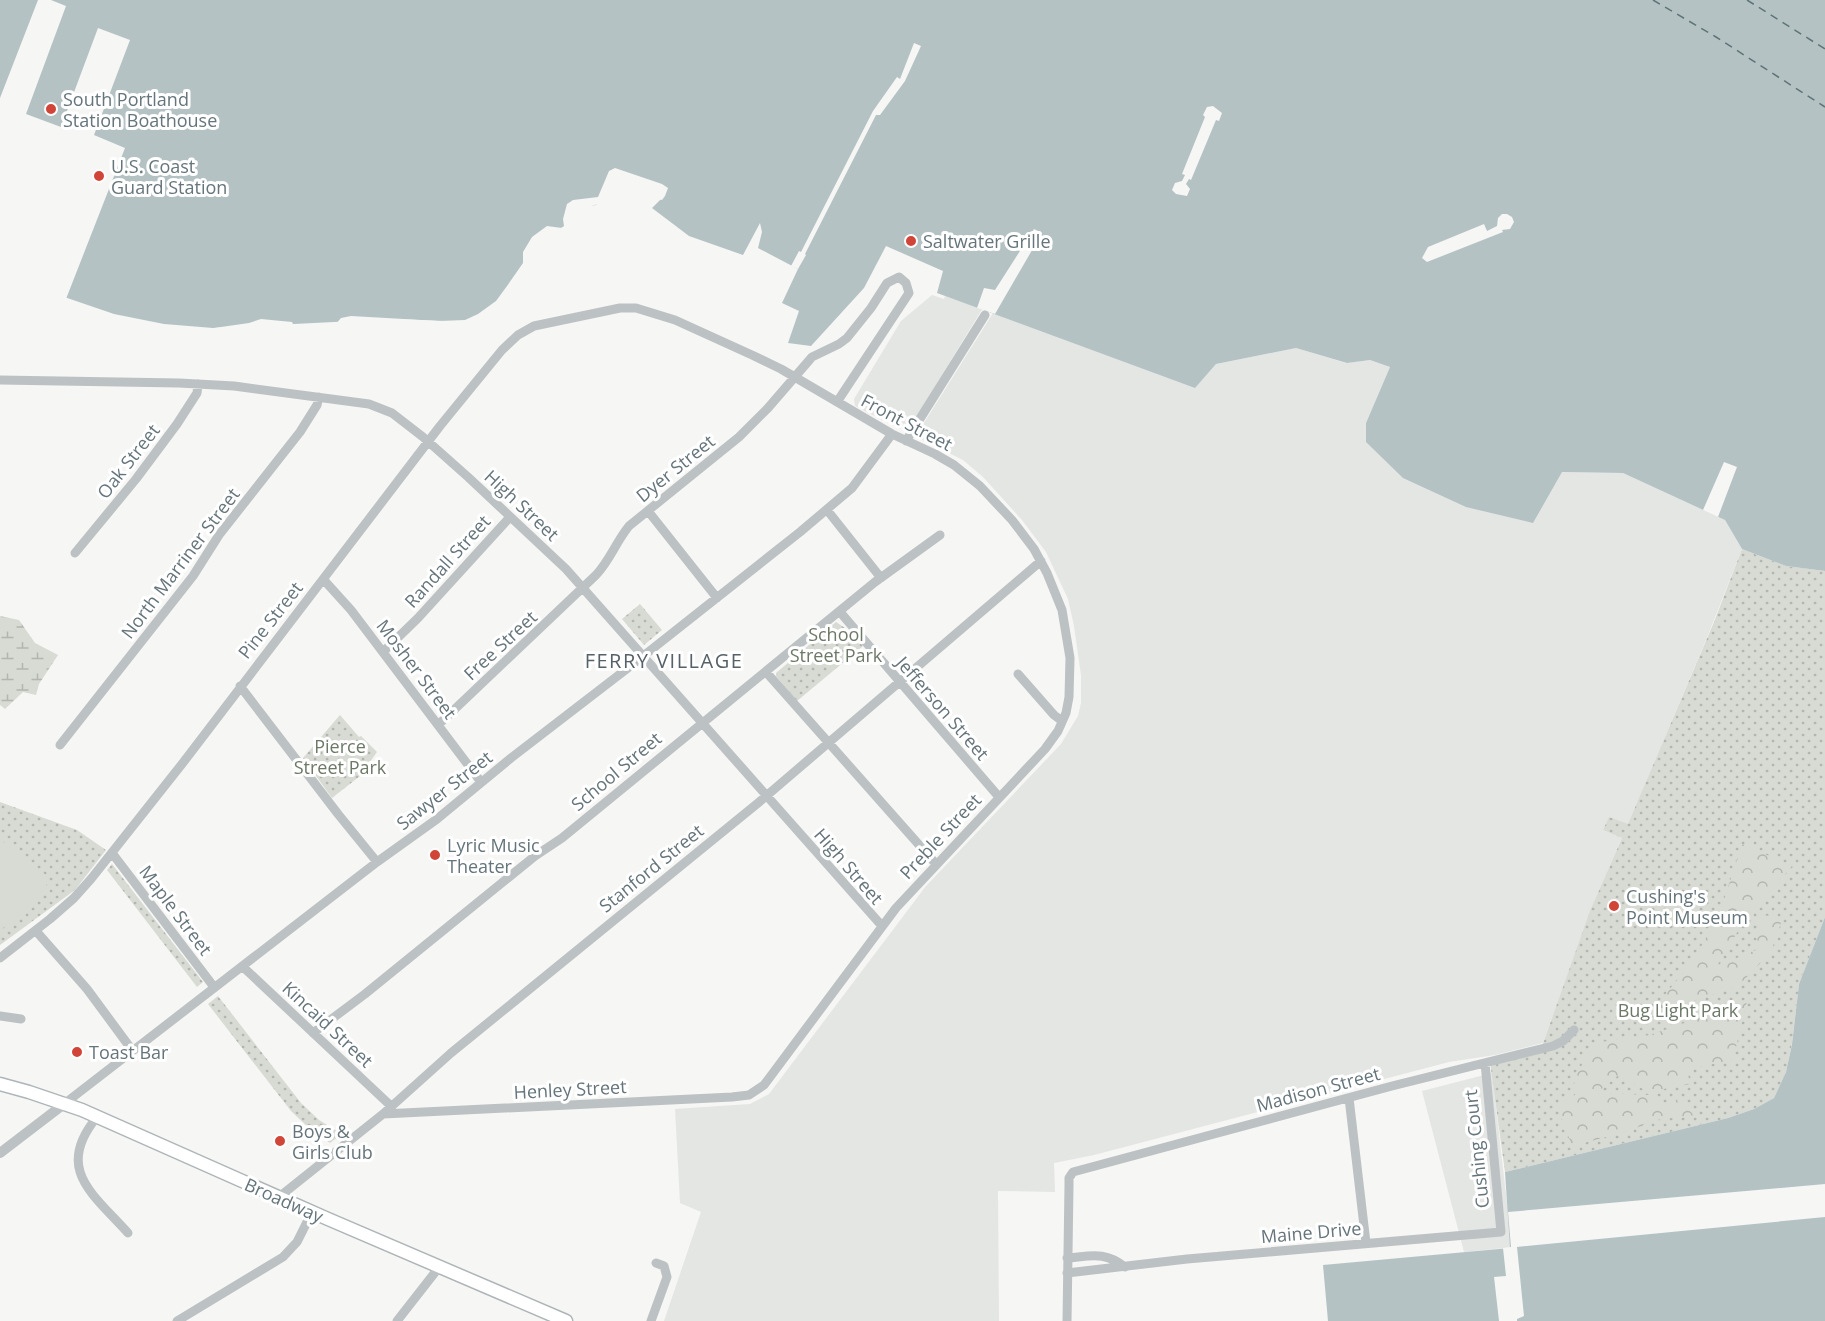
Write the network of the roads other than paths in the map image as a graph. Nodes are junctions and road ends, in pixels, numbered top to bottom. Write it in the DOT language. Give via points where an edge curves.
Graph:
graph roads {
  1 [pos="985,315"];
  2 [pos="572,318"];
  3 [pos="795,378"];
  4 [pos="0,380"];
  5 [pos="198,384"];
  6 [pos="319,397"];
  7 [pos="837,402"];
  8 [pos="892,434"];
  9 [pos="906,441"];
  10 [pos="428,442"];
  11 [pos="827,510"];
  12 [pos="648,511"];
  13 [pos="510,517"];
  14 [pos="940,535"];
  15 [pos="75,553"];
  16 [pos="1041,561"];
  17 [pos="881,578"];
  18 [pos="323,579"];
  19 [pos="584,588"];
  20 [pos="717,598"];
  21 [pos="840,612"];
  22 [pos="383,652"];
  23 [pos="643,657"];
  24 [pos="766,672"];
  25 [pos="1018,674"];
  26 [pos="899,682"];
  27 [pos="240,686"];
  28 [pos="1062,721"];
  29 [pos="702,723"];
  30 [pos="438,725"];
  31 [pos="829,743"];
  32 [pos="60,745"];
  33 [pos="481,782"];
  34 [pos="766,796"];
  35 [pos="999,797"];
  36 [pos="112,853"];
  37 [pos="377,862"];
  38 [pos="936,864"];
  39 [pos="882,926"];
  40 [pos="36,931"];
  41 [pos="0,958"];
  42 [pos="242,966"];
  43 [pos="214,987"];
  44 [pos="0,1016"];
  45 [pos="21,1019"];
  46 [pos="1574,1030"];
  47 [pos="313,1033"];
  48 [pos="132,1050"];
  49 [pos="1485,1064"];
  50 [pos="0,1084"];
  51 [pos="758,1091"];
  52 [pos="1349,1098"];
  53 [pos="64,1104"];
  54 [pos="392,1106"];
  55 [pos="383,1114"];
  56 [pos="97,1117"];
  57 [pos="0,1153"];
  58 [pos="279,1197"];
  59 [pos="312,1212"];
  60 [pos="1501,1232"];
  61 [pos="129,1233"];
  62 [pos="1366,1244"];
  63 [pos="1067,1258"];
  64 [pos="656,1263"];
  65 [pos="440,1266"];
  66 [pos="1125,1267"];
  67 [pos="1067,1273"];
  68 [pos="177,1321"];
  69 [pos="398,1321"];
  70 [pos="566,1321"];
  71 [pos="651,1321"];
  72 [pos="1067,1321"];
  1 -- 9 [label="street"];
  2 -- 3 [label="street, Front Street" via="636,308 675,320"];
  2 -- 10 [label="street, Pine Street" via="534,326 518,335"];
  3 -- 7 [label="street, Front Street"];
  3 -- 7 [label="street, Dyer Street" via="812,357 847,338 887,283 899,277 909,293"];
  3 -- 12 [label="street, Dyer Street" via="740,437"];
  4 -- 5 [label="street, High Street"];
  5 -- 6 [label="street, High Street"];
  5 -- 15 [label="street, Oak Street" via="197,393 177,424"];
  6 -- 10 [label="street, High Street" via="379,407 401,419"];
  6 -- 32 [label="street, North Marriner Street" via="300,432 219,535 193,576"];
  7 -- 8 [label="street, Front Street"];
  8 -- 9 [label="street, Front Street"];
  8 -- 11 [label="street, Sawyer Street" via="852,488"];
  9 -- 16 [label="street, Front Street" via="954,465 980,486 1012,520"];
  10 -- 13 [label="street, High Street"];
  10 -- 18 [label="street, Pine Street"];
  11 -- 17 [label="street"];
  11 -- 20 [label="street, Sawyer Street"];
  12 -- 19 [label="street, Dyer Street" via="622,534 610,559"];
  12 -- 20 [label="street"];
  13 -- 19 [label="street, High Street"];
  13 -- 22 [label="street, Randall Street"];
  14 -- 17 [label="street, School Street"];
  16 -- 26 [label="street, Stanford Street"];
  16 -- 28 [label="street, Front Street" via="1059,601 1068,640 1070,688"];
  17 -- 21 [label="street, School Street"];
  18 -- 22 [label="street, Mosher Street"];
  18 -- 27 [label="street, Pine Street"];
  19 -- 23 [label="street, High Street"];
  19 -- 30 [label="street, Free Street"];
  20 -- 23 [label="street, Sawyer Street"];
  21 -- 24 [label="street, School Street"];
  21 -- 26 [label="street, Jefferson Street"];
  22 -- 30 [label="street, Mosher Street"];
  23 -- 29 [label="street, High Street"];
  23 -- 33 [label="street, Sawyer Street"];
  24 -- 29 [label="street, School Street"];
  24 -- 31 [label="street"];
  25 -- 28 [label="street"];
  26 -- 31 [label="street, Stanford Street"];
  26 -- 35 [label="street, Jefferson Street"];
  27 -- 36 [label="street, Pine Street"];
  27 -- 37 [label="street"];
  28 -- 35 [label="street, Preble Street" via="1045,749"];
  29 -- 34 [label="street, High Street"];
  29 -- 47 [label="street, School Street"];
  30 -- 33 [label="street, Mosher Street"];
  31 -- 34 [label="street, Stanford Street"];
  31 -- 38 [label="street"];
  33 -- 37 [label="street, Sawyer Street"];
  34 -- 39 [label="street, High Street"];
  34 -- 54 [label="street, Stanford Street"];
  35 -- 38 [label="street, Preble Street"];
  36 -- 40 [label="street, Pine Street" via="74,898"];
  36 -- 43 [label="street, Maple Street"];
  37 -- 42 [label="street, Sawyer Street"];
  38 -- 39 [label="street, Preble Street"];
  39 -- 51 [label="street, Preble Street"];
  40 -- 41 [label="street, Pine Street"];
  40 -- 48 [label="street" via="87,989"];
  42 -- 43 [label="street, Sawyer Street"];
  42 -- 47 [label="street, Kincaid Street"];
  43 -- 48 [label="street, Sawyer Street"];
  44 -- 45 [label="street"];
  46 -- 49 [label="street, Madison Street" via="1553,1046"];
  47 -- 54 [label="street, Kincaid Street"];
  48 -- 53 [label="street, Sawyer Street"];
  49 -- 52 [label="street, Madison Street"];
  49 -- 60 [label="street, Cushing Court"];
  50 -- 53 [label="main road, Broadway"];
  51 -- 55 [label="street, Henley Street" via="732,1097 586,1106"];
  52 -- 62 [label="street"];
  52 -- 63 [label="street, Madison Street" via="1073,1172 1069,1178"];
  53 -- 56 [label="main road, Broadway"];
  53 -- 57 [label="street, Sawyer Street"];
  54 -- 55 [label="street, Stanford Street"];
  55 -- 58 [label="street, Stanford Street"];
  56 -- 58 [label="main road, Broadway"];
  56 -- 61 [label="street" via="83,1138 78,1171 85,1185"];
  58 -- 59 [label="main road, Broadway"];
  59 -- 65 [label="main road, Broadway"];
  59 -- 68 [label="street" via="297,1242 283,1257"];
  60 -- 62 [label="street, Maine Drive"];
  62 -- 66 [label="street, Maine Drive"];
  63 -- 66 [label="street" via="1100,1255 1114,1258"];
  63 -- 67 [label="street"];
  64 -- 71 [label="street" via="664,1266 667,1278"];
  65 -- 69 [label="street"];
  65 -- 70 [label="main road, Broadway"];
  66 -- 67 [label="street, Maine Drive"];
  67 -- 72 [label="street"];
}
